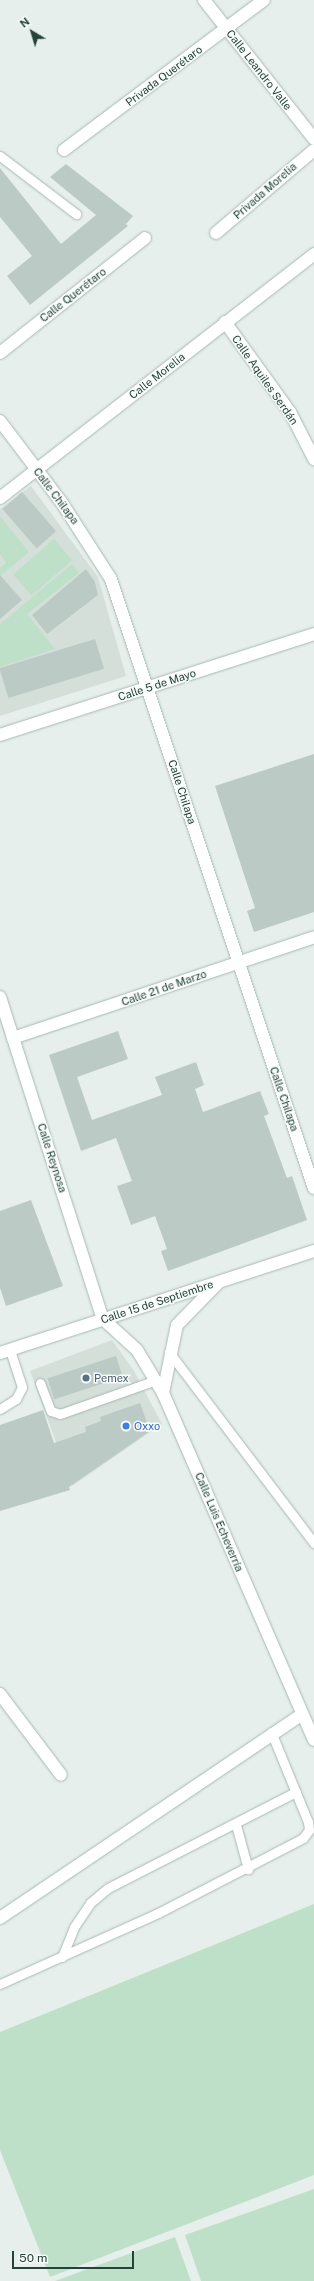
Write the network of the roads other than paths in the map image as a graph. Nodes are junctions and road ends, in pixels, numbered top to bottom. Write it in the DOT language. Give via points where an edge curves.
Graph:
graph roads {
  1 [pos="204,0"];
  2 [pos="264,0"];
  3 [pos="227,29"];
  4 [pos="314,139"];
  5 [pos="64,150"];
  6 [pos="314,150"];
  7 [pos="0,156"];
  8 [pos="76,214"];
  9 [pos="216,233"];
  10 [pos="145,238"];
  11 [pos="314,254"];
  12 [pos="226,322"];
  13 [pos="0,353"];
  14 [pos="0,421"];
  15 [pos="312,451"];
  16 [pos="36,470"];
  17 [pos="0,498"];
  18 [pos="314,634"];
  19 [pos="148,688"];
  20 [pos="0,735"];
  21 [pos="314,937"];
  22 [pos="237,963"];
  23 [pos="0,998"];
  24 [pos="13,1038"];
  25 [pos="314,1188"];
  26 [pos="314,1251"];
  27 [pos="220,1281"];
  28 [pos="103,1319"];
  29 [pos="5,1352"];
  30 [pos="169,1352"];
  31 [pos="156,1380"];
  32 [pos="40,1383"];
  33 [pos="163,1393"];
  34 [pos="0,1409"];
  35 [pos="314,1543"];
  36 [pos="0,1694"];
  37 [pos="302,1714"];
  38 [pos="271,1732"];
  39 [pos="314,1740"];
  40 [pos="61,1775"];
  41 [pos="296,1792"];
  42 [pos="236,1825"];
  43 [pos="248,1869"];
  44 [pos="0,1918"];
  45 [pos="62,1957"];
  46 [pos="0,1984"];
  1 -- 3 [label="street, Calle Leandro Valle"];
  2 -- 3 [label="street, Privada Querétaro"];
  3 -- 4 [label="street, Calle Leandro Valle"];
  3 -- 5 [label="street, Privada Querétaro"];
  6 -- 9 [label="street, Privada Morelia"];
  7 -- 8 [label="lane"];
  10 -- 13 [label="street, Calle Querétaro"];
  11 -- 12 [label="street, Calle Morelia"];
  12 -- 15 [label="street, Calle Aquiles Serdán" via="290,412"];
  12 -- 16 [label="street, Calle Morelia"];
  14 -- 16 [label="street, Calle Chilapa"];
  16 -- 17 [label="street, Calle Morelia"];
  16 -- 19 [label="street, Calle Chilapa" via="90,542 111,579"];
  18 -- 19 [label="street, Calle 5 de Mayo"];
  19 -- 20 [label="street, Calle 5 de Mayo"];
  19 -- 22 [label="street, Calle Chilapa"];
  21 -- 22 [label="street, Calle 21 de Marzo"];
  22 -- 24 [label="street, Calle 21 de Marzo"];
  22 -- 25 [label="street, Calle Chilapa"];
  23 -- 24 [label="street, Calle Reynosa"];
  24 -- 28 [label="street, Calle Reynosa"];
  26 -- 27 [label="street, Calle 15 de Septiembre"];
  27 -- 28 [label="street, Calle 15 de Septiembre"];
  27 -- 30 [label="street" via="177,1325"];
  28 -- 29 [label="street, Calle 15 de Septiembre"];
  28 -- 31 [label="street, Calle Luis Echeverría" via="137,1350"];
  29 -- 34 [label="lane" via="22,1388 16,1399"];
  30 -- 33 [label="street"];
  30 -- 35 [label="lane"];
  31 -- 32 [label="lane" via="60,1414 51,1411"];
  31 -- 33 [label="street, Calle Luis Echeverría"];
  33 -- 37 [label="street, Calle Luis Echeverría"];
  36 -- 40 [label="street"];
  37 -- 38 [label="street"];
  37 -- 39 [label="street, Calle Luis Echeverría"];
  38 -- 41 [label="lane"];
  38 -- 44 [label="street"];
  41 -- 42 [label="lane"];
  41 -- 43 [label="lane" via="308,1830 303,1838"];
  42 -- 43 [label="lane"];
  42 -- 45 [label="lane" via="108,1888 86,1909"];
  43 -- 45 [label="lane"];
  45 -- 46 [label="lane"];
}
